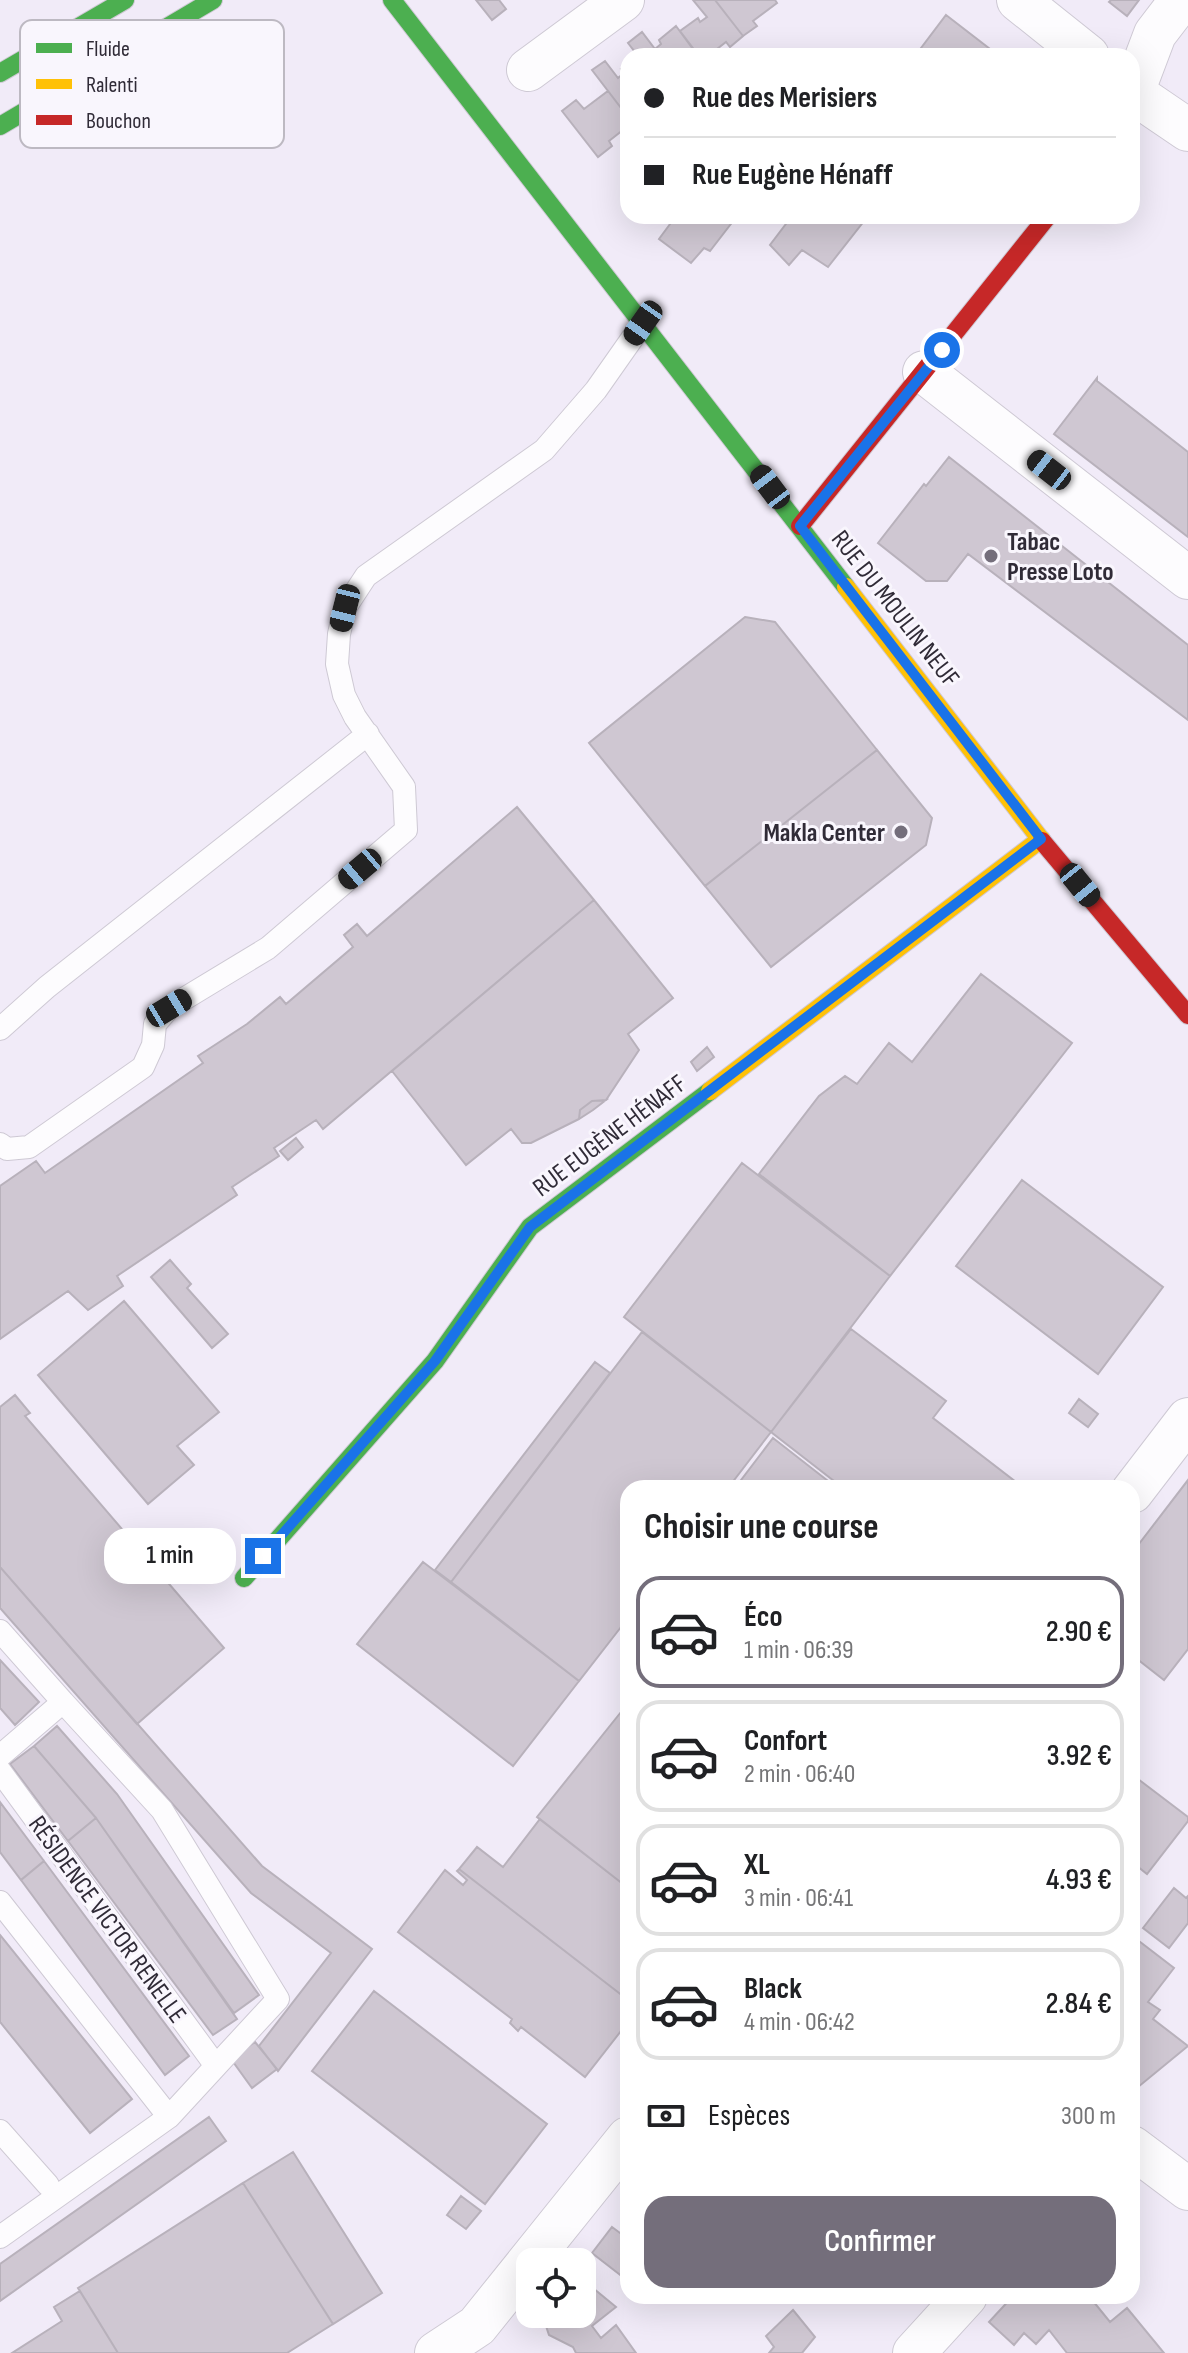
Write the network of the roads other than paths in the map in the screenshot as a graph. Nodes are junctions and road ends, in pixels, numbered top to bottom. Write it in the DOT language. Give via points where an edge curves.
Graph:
graph roads {
  1 [pos="125,0"];
  2 [pos="213,0"];
  3 [pos="392,0"];
  4 [pos="623,0"];
  5 [pos="1018,0"];
  6 [pos="1181,0"];
  7 [pos="91,20"];
  8 [pos="179,20"];
  9 [pos="1078,48"];
  10 [pos="20,61"];
  11 [pos="528,70"];
  12 [pos="1140,72"];
  13 [pos="0,73"];
  14 [pos="1140,98"];
  15 [pos="20,114"];
  16 [pos="0,126"];
  17 [pos="1188,130"];
  18 [pos="1042,224"];
  19 [pos="643,323"];
  20 [pos="924,372"];
  21 [pos="800,526"];
  22 [pos="1188,578"];
  23 [pos="368,734"];
  24 [pos="1041,839"];
  25 [pos="1188,1015"];
  26 [pos="0,1029"];
  27 [pos="0,1144"];
  28 [pos="1188,1419"];
  29 [pos="1140,1482"];
  30 [pos="244,1578"];
  31 [pos="0,1631"];
  32 [pos="63,1702"];
  33 [pos="0,1756"];
  34 [pos="0,1771"];
  35 [pos="0,1902"];
  36 [pos="216,2066"];
  37 [pos="169,2117"];
  38 [pos="0,2131"];
  39 [pos="620,2148"];
  40 [pos="1140,2153"];
  41 [pos="48,2185"];
  42 [pos="1188,2189"];
  43 [pos="0,2237"];
  44 [pos="959,2304"];
  45 [pos="436,2353"];
  46 [pos="914,2353"];
  1 -- 7 [label="street"];
  2 -- 8 [label="street"];
  3 -- 19 [label="street, RUE DU MOULIN NEUF"];
  4 -- 11 [label="street"];
  5 -- 9 [label="street"];
  6 -- 12 [label="street" via="1155,34"];
  10 -- 13 [label="street"];
  14 -- 17 [label="street"];
  15 -- 16 [label="street"];
  18 -- 20 [label="street"];
  19 -- 21 [label="street, RUE DU MOULIN NEUF"];
  19 -- 23 [label="lane" via="596,390 544,450 366,576 345,608 337,664 344,695"];
  20 -- 21 [label="street"];
  20 -- 22 [label="street"];
  21 -- 24 [label="street, RUE DU MOULIN NEUF"];
  23 -- 26 [label="lane"];
  23 -- 27 [label="lane" via="404,787 406,830 268,948 169,1008 155,1024 143,1067 29,1147 7,1149"];
  24 -- 25 [label="street, RUE DU MOULIN NEUF"];
  24 -- 30 [label="street, RUE EUGÈNE HÉNAFF" via="530,1227 435,1361"];
  28 -- 29 [label="street"];
  31 -- 32 [label="lane"];
  32 -- 33 [label="lane"];
  32 -- 36 [label="lane" via="162,1810 278,1999"];
  34 -- 36 [label="lane, RÉSIDENCE VICTOR RENELLE"];
  35 -- 37 [label="lane"];
  36 -- 37 [label="lane"];
  37 -- 43 [label="lane"];
  38 -- 41 [label="lane"];
  39 -- 45 [label="street" via="477,2326"];
  40 -- 42 [label="street"];
  44 -- 46 [label="street"];
}
